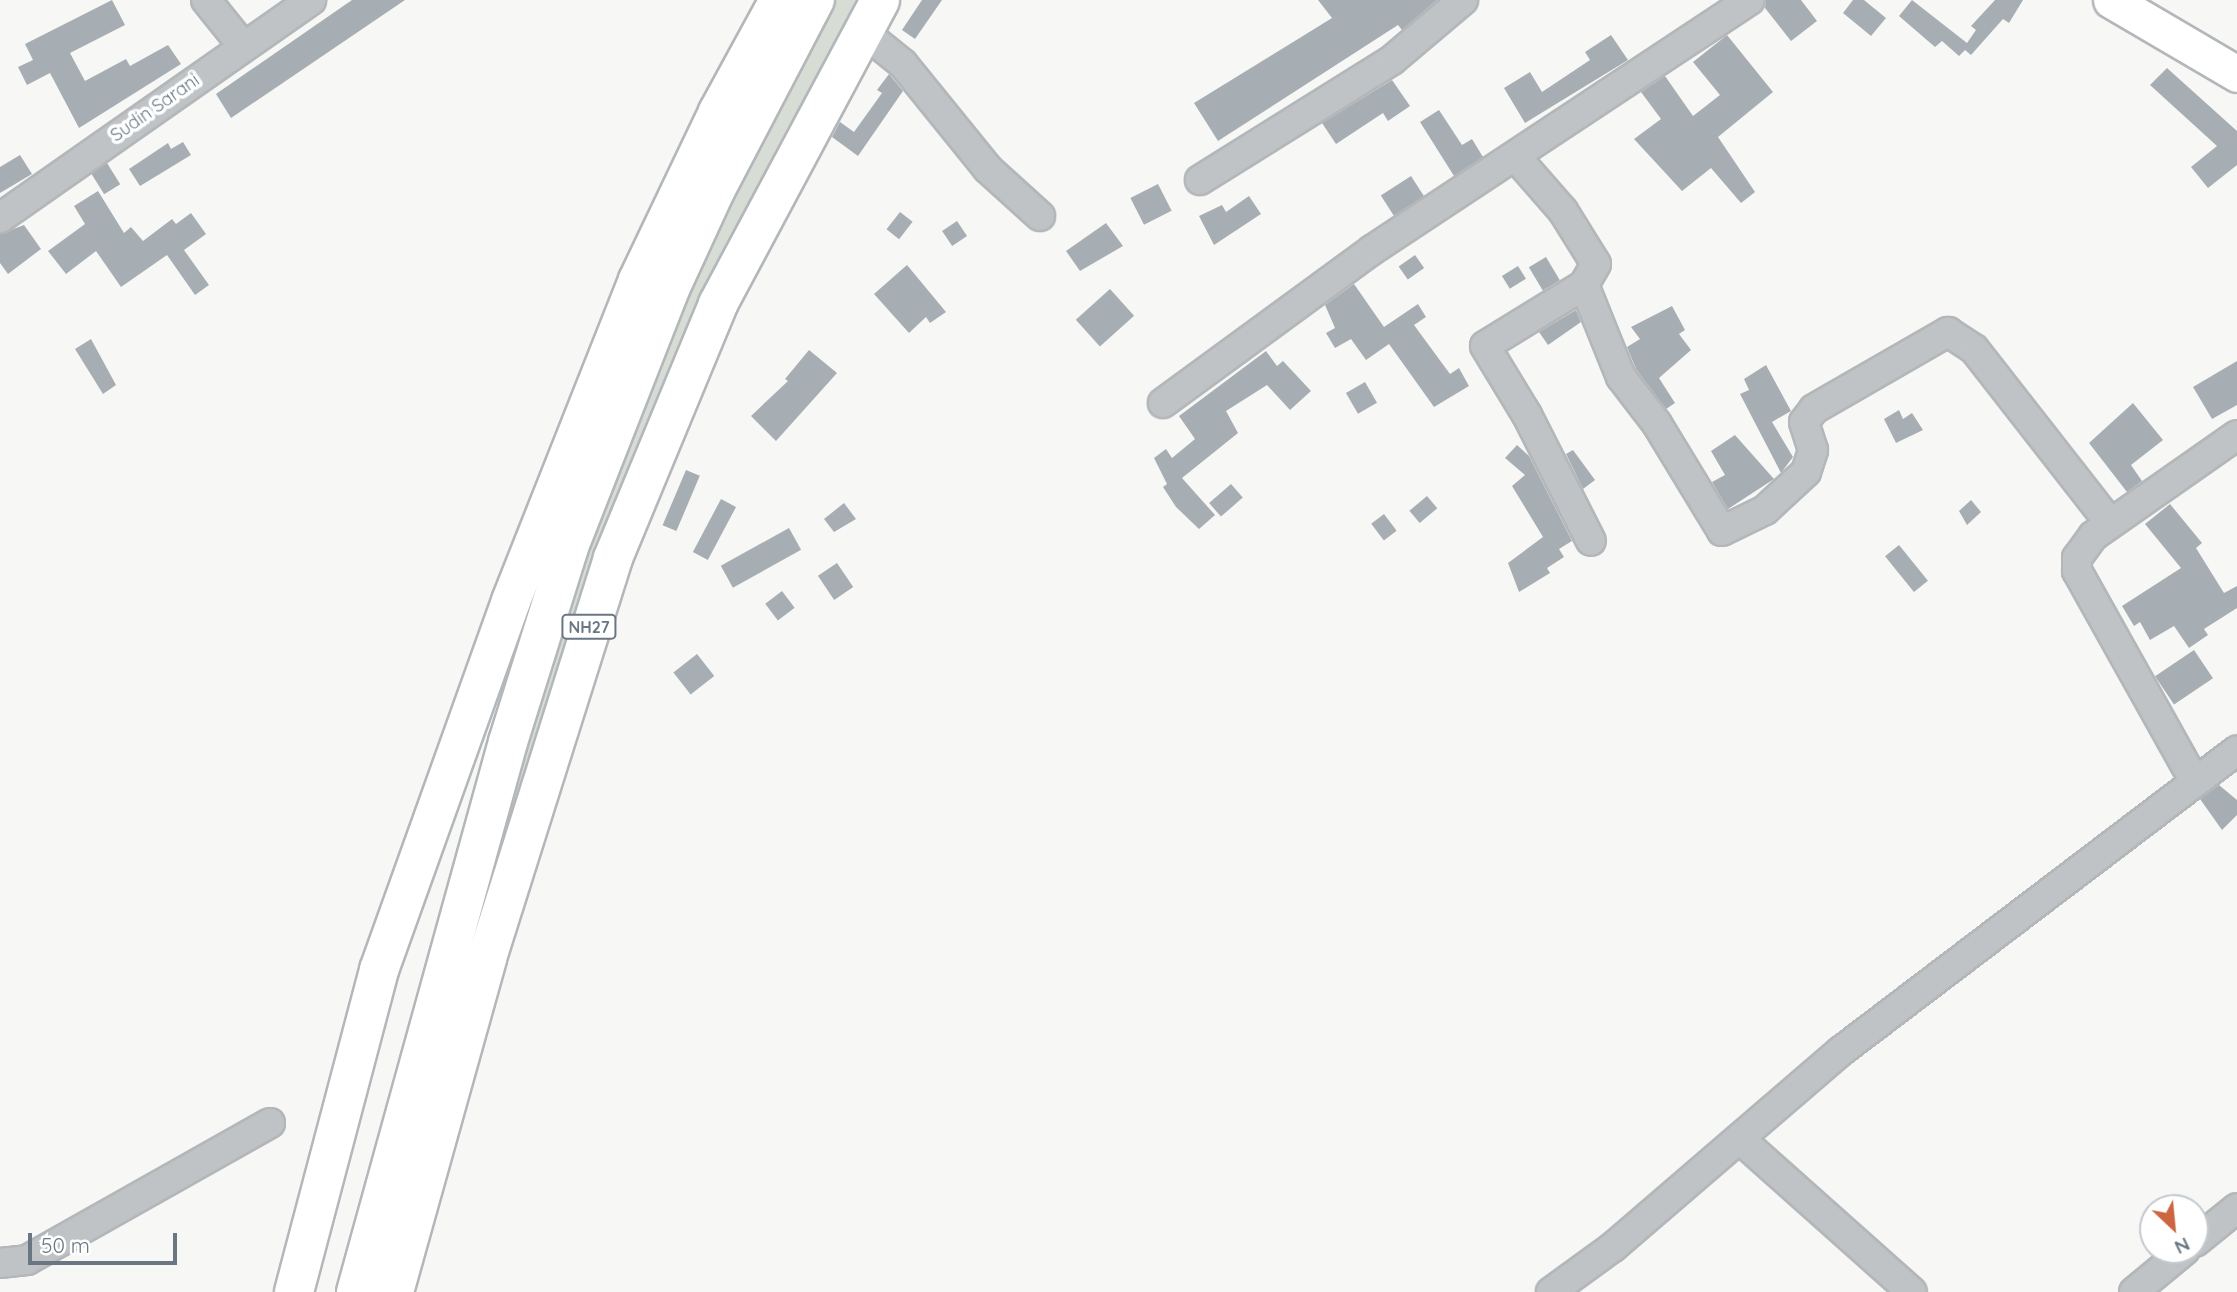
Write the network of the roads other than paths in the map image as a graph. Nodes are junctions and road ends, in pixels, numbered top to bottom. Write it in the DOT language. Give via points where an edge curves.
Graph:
graph roads {
  1 [pos="206,0"];
  2 [pos="311,0"];
  3 [pos="779,0"];
  4 [pos="815,0"];
  5 [pos="1463,0"];
  6 [pos="1751,0"];
  7 [pos="2111,0"];
  8 [pos="871,15"];
  9 [pos="243,46"];
  10 [pos="2237,74"];
  11 [pos="1515,156"];
  12 [pos="1200,180"];
  13 [pos="1040,216"];
  14 [pos="0,218"];
  15 [pos="1584,285"];
  16 [pos="1163,403"];
  17 [pos="2237,435"];
  18 [pos="2110,523"];
  19 [pos="1591,541"];
  20 [pos="2237,750"];
  21 [pos="2194,782"];
  22 [pos="271,1123"];
  23 [pos="1740,1139"];
  24 [pos="2237,1208"];
  25 [pos="2209,1231"];
  26 [pos="0,1263"];
  27 [pos="2168,1264"];
  28 [pos="294,1292"];
  29 [pos="356,1292"];
  30 [pos="394,1292"];
  31 [pos="1551,1292"];
  32 [pos="1912,1292"];
  33 [pos="2134,1292"];
  1 -- 9 [label="street"];
  2 -- 9 [label="street, Sudin Sarani"];
  3 -- 28 [label="highway" via="718,112 638,280 510,601 379,970"];
  4 -- 29 [label="highway, NH27" via="715,191 670,289 569,547 511,732"];
  5 -- 12 [label="street" via="1392,60"];
  6 -- 11 [label="street"];
  7 -- 10 [label="main road"];
  8 -- 13 [label="street" via="903,64 933,95 988,169"];
  8 -- 30 [label="highway, NH27" via="718,304 613,558 486,958"];
  9 -- 14 [label="street, Sudin Sarani"];
  11 -- 15 [label="street" via="1563,211 1594,256 1594,271"];
  11 -- 16 [label="street" via="1372,250"];
  15 -- 18 [label="street" via="1621,377 1657,424 1722,531 1765,510 1806,472 1813,450 1804,422 1814,409 1948,332 1974,349"];
  15 -- 19 [label="street" via="1485,346 1527,415"];
  17 -- 18 [label="street"];
  18 -- 21 [label="street" via="2082,547 2077,571"];
  20 -- 21 [label="street"];
  21 -- 23 [label="street" via="1841,1051"];
  22 -- 26 [label="street" via="27,1260"];
  23 -- 31 [label="street" via="1613,1247"];
  23 -- 32 [label="street"];
  24 -- 25 [label="street"];
  27 -- 33 [label="street"];
}
